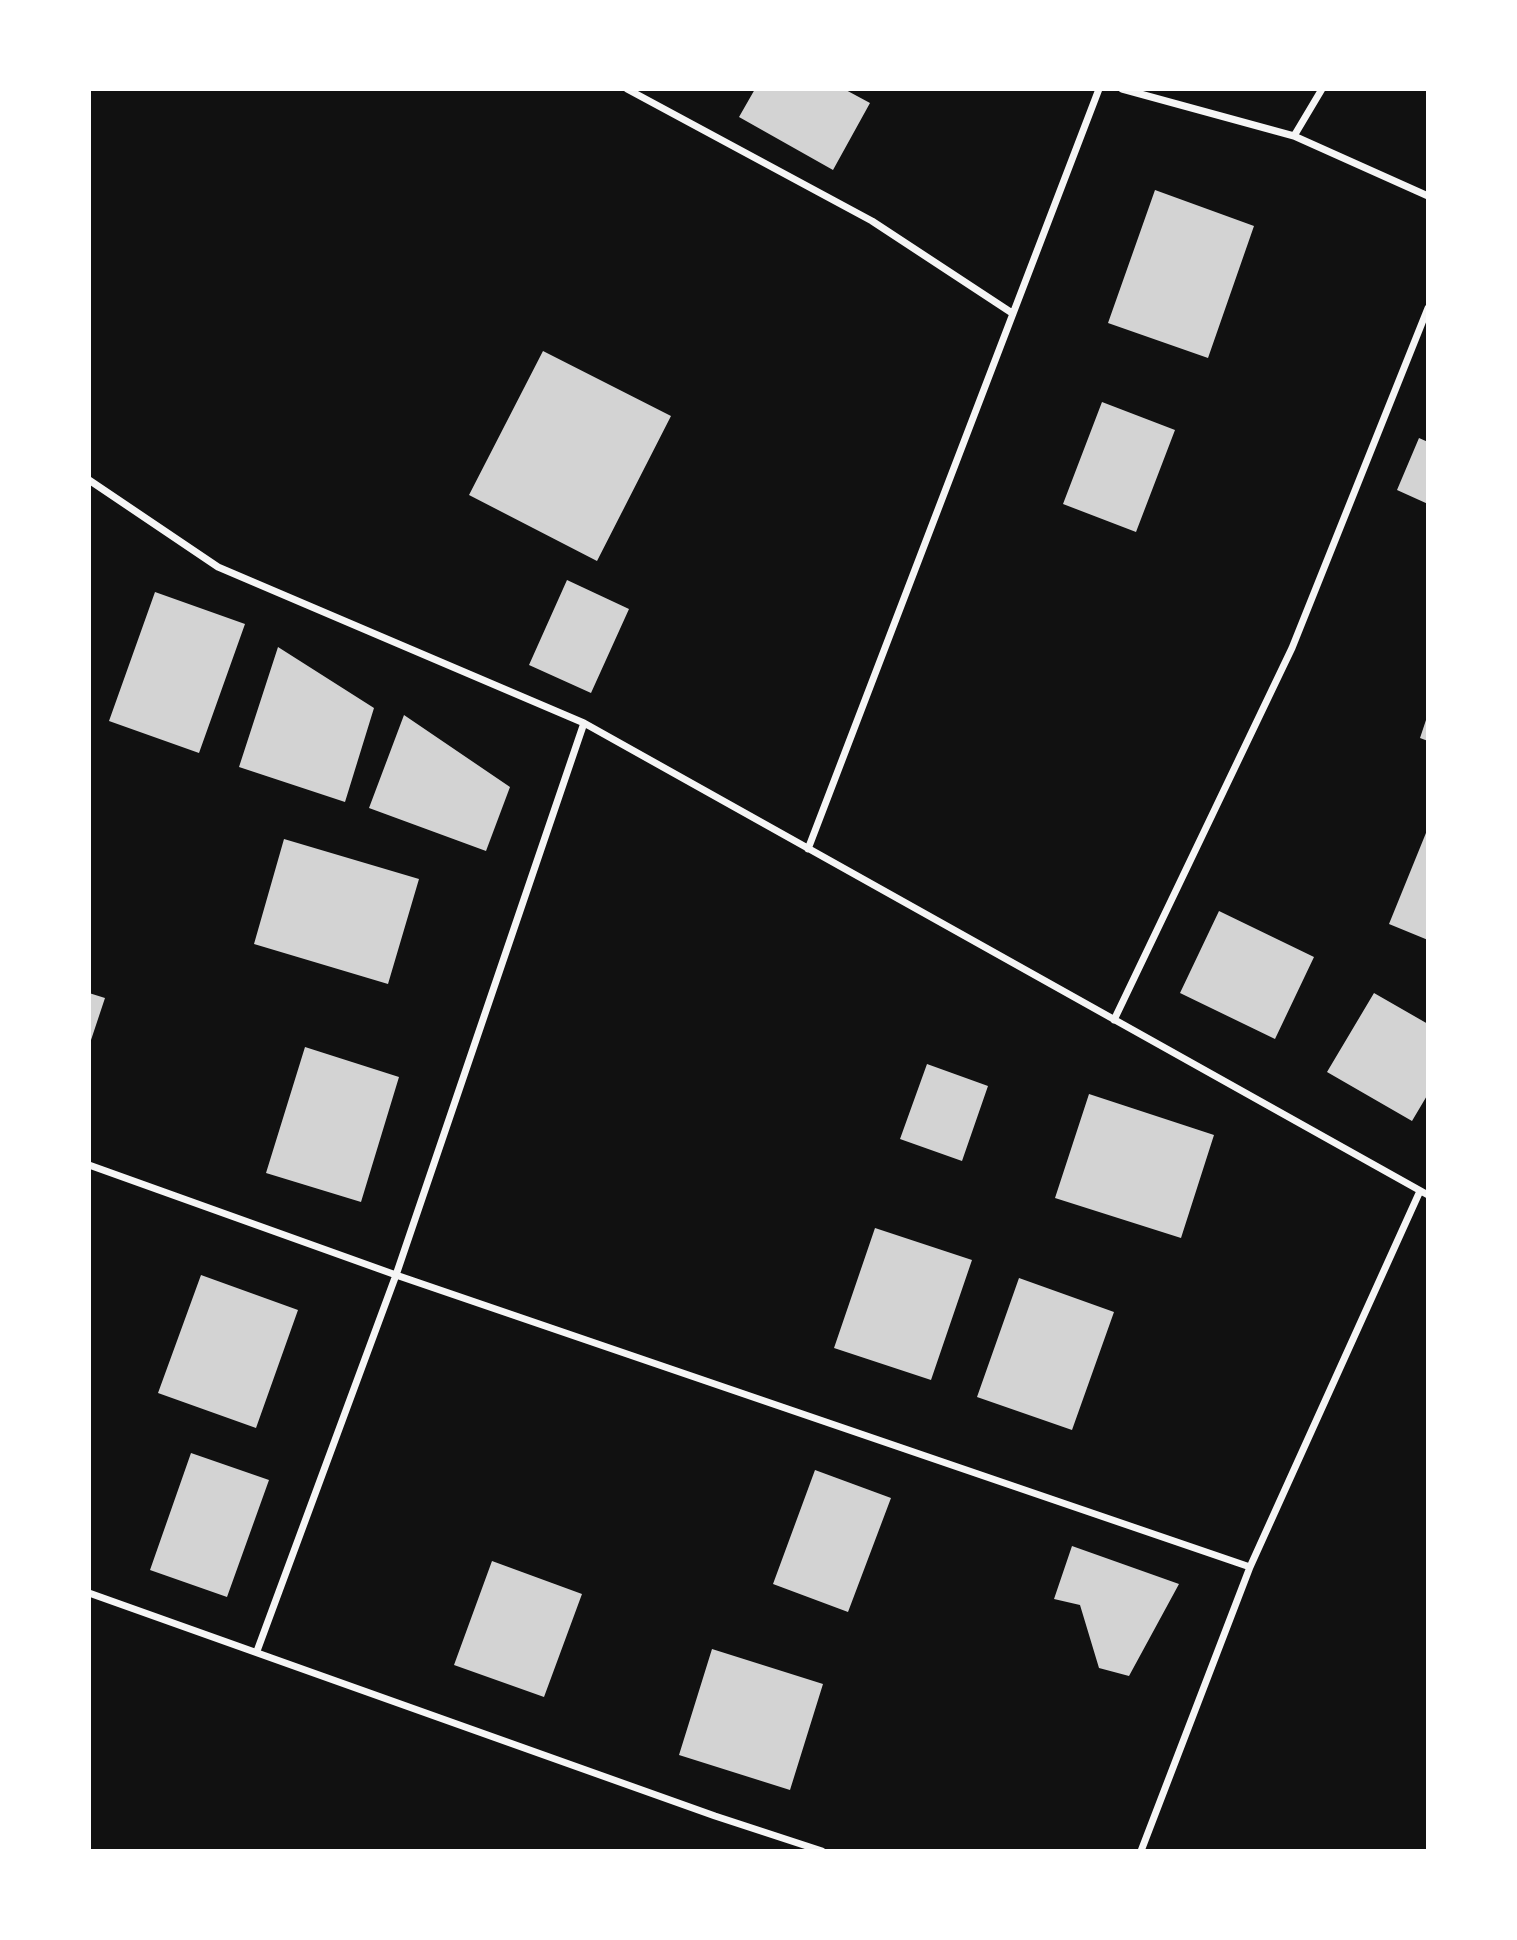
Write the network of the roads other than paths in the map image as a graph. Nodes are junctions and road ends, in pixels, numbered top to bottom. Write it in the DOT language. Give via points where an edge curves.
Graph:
graph roads {
  1 [pos="627,89"];
  2 [pos="1099,89"];
  3 [pos="1122,89"];
  4 [pos="1322,89"];
  5 [pos="1294,136"];
  6 [pos="1428,196"];
  7 [pos="1428,308"];
  8 [pos="1012,313"];
  9 [pos="89,481"];
  10 [pos="584,723"];
  11 [pos="808,849"];
  12 [pos="1114,1020"];
  13 [pos="89,1165"];
  14 [pos="1420,1191"];
  15 [pos="1428,1195"];
  16 [pos="397,1275"];
  17 [pos="1250,1567"];
  18 [pos="89,1592"];
  19 [pos="257,1651"];
  20 [pos="822,1851"];
  21 [pos="1141,1851"];
  1 -- 8 [label="street" via="872,221"];
  2 -- 8 [label="street"];
  3 -- 5 [label="street"];
  4 -- 5 [label="street"];
  5 -- 6 [label="street"];
  7 -- 12 [label="street" via="1292,648"];
  8 -- 11 [label="street"];
  9 -- 10 [label="street" via="218,567"];
  10 -- 11 [label="street"];
  10 -- 16 [label="street"];
  11 -- 12 [label="street"];
  12 -- 14 [label="street"];
  13 -- 16 [label="street"];
  14 -- 15 [label="street"];
  14 -- 17 [label="street"];
  16 -- 17 [label="street"];
  16 -- 19 [label="street"];
  17 -- 21 [label="street"];
  18 -- 19 [label="street"];
  19 -- 20 [label="street"];
}
